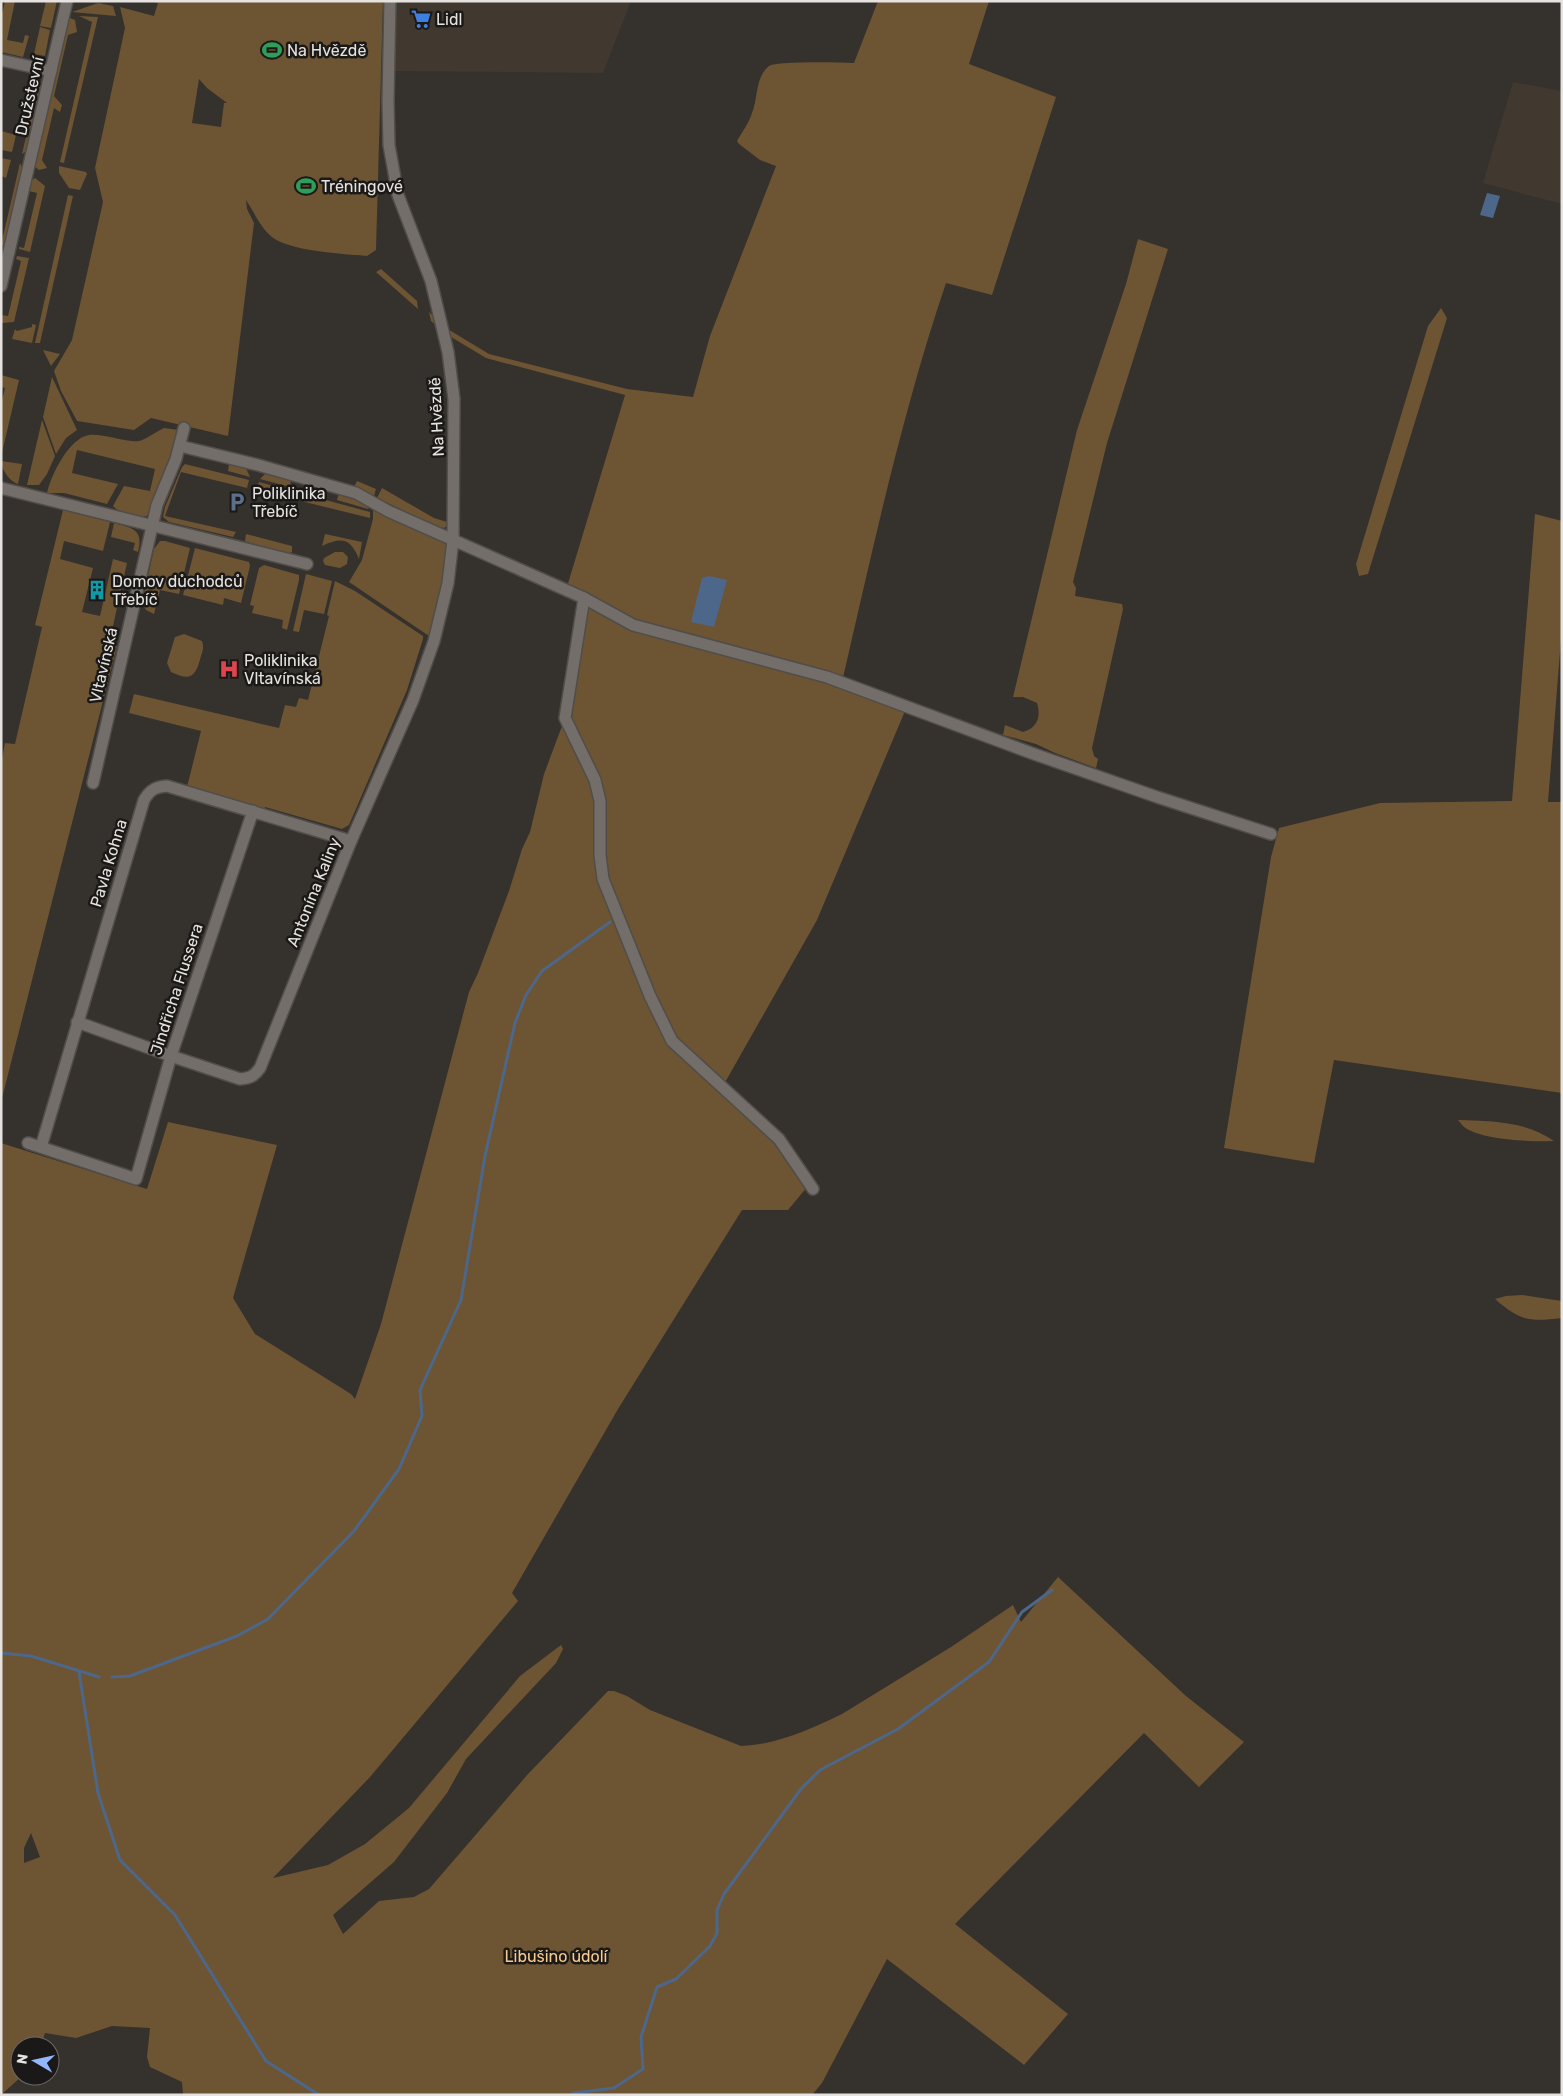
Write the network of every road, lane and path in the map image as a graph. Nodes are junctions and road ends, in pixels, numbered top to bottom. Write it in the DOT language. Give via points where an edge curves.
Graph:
graph roads {
  1 [pos="67,1"];
  2 [pos="390,1"];
  3 [pos="1,60"];
  4 [pos="51,71"];
  5 [pos="1,286"];
  6 [pos="184,428"];
  7 [pos="180,446"];
  8 [pos="1,488"];
  9 [pos="152,525"];
  10 [pos="454,540"];
  11 [pos="307,564"];
  12 [pos="584,598"];
  13 [pos="92,783"];
  14 [pos="253,811"];
  15 [pos="1271,834"];
  16 [pos="351,841"];
  17 [pos="77,1022"];
  18 [pos="171,1056"];
  19 [pos="28,1143"];
  20 [pos="41,1147"];
  21 [pos="813,1189"];
  1 -- 4 [label="street, Družstevní"];
  2 -- 10 [label="street, Na Hvězdě" via="389,145 398,195 431,281 448,352 454,399"];
  3 -- 4 [label="street"];
  4 -- 5 [label="street, Družstevní"];
  6 -- 7 [label="street, Vltavínská"];
  7 -- 9 [label="street, Vltavínská"];
  7 -- 10 [label="street" via="339,487"];
  8 -- 9 [label="street"];
  9 -- 11 [label="street"];
  9 -- 13 [label="street, Vltavínská"];
  10 -- 12 [label="street"];
  10 -- 16 [label="street, Antonína Kaliny" via="434,641"];
  12 -- 15 [label="street" via="633,626 828,677 1069,766"];
  12 -- 21 [label="street" via="565,718 596,780 600,801 603,879 650,996 672,1041 779,1139"];
  14 -- 16 [label="street, Pavla Kohna"];
  14 -- 17 [label="street, Pavla Kohna" via="167,786 150,790 144,800"];
  14 -- 18 [label="street, Jindřicha Flussera"];
  16 -- 18 [label="street, Antonína Kaliny" via="255,1075 240,1079"];
  17 -- 18 [label="street, Antonína Kaliny"];
  17 -- 20 [label="street, Pavla Kohna"];
  18 -- 20 [label="street, Jindřicha Flussera" via="141,1181"];
  19 -- 20 [label="street, Jindřicha Flussera"];
}
